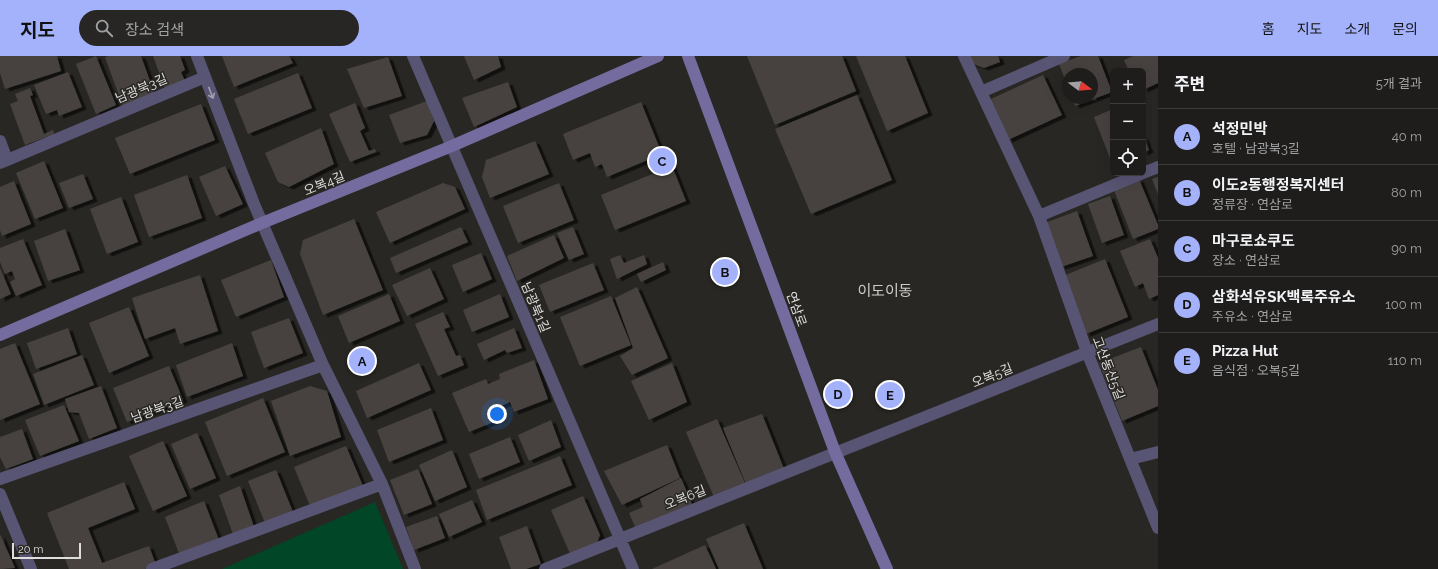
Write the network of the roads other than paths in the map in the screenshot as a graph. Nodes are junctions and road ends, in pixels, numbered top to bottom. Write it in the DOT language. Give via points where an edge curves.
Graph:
graph roads {
  1 [pos="197,56"];
  2 [pos="413,56"];
  3 [pos="658,56"];
  4 [pos="688,56"];
  5 [pos="964,56"];
  6 [pos="1064,56"];
  7 [pos="205,77"];
  8 [pos="981,92"];
  9 [pos="0,141"];
  10 [pos="452,146"];
  11 [pos="4,161"];
  12 [pos="1158,167"];
  13 [pos="1146,172"];
  14 [pos="1136,176"];
  15 [pos="1039,216"];
  16 [pos="262,223"];
  17 [pos="1158,324"];
  18 [pos="0,335"];
  19 [pos="1087,352"];
  20 [pos="323,365"];
  21 [pos="835,452"];
  22 [pos="1158,452"];
  23 [pos="1130,459"];
  24 [pos="0,479"];
  25 [pos="382,484"];
  26 [pos="0,494"];
  27 [pos="1158,528"];
  28 [pos="620,539"];
  29 [pos="31,569"];
  30 [pos="152,569"];
  31 [pos="415,569"];
  32 [pos="545,569"];
  33 [pos="633,569"];
  34 [pos="887,569"];
  1 -- 7 [label="street"];
  2 -- 10 [label="street, 남광북1길"];
  3 -- 10 [label="street, 오복4길"];
  4 -- 21 [label="street, 연삼로"];
  5 -- 8 [label="street, 고산동산5길"];
  6 -- 8 [label="street"];
  7 -- 11 [label="street, 남광북3길"];
  7 -- 16 [label="street, one-way"];
  8 -- 15 [label="street, 고산동산5길"];
  9 -- 11 [label="street"];
  10 -- 16 [label="street, 오복4길"];
  10 -- 28 [label="street, 남광북1길"];
  12 -- 13 [label="street"];
  14 -- 15 [label="street"];
  15 -- 19 [label="street, 고산동산5길"];
  16 -- 18 [label="street, 오복4길"];
  16 -- 20 [label="street"];
  17 -- 19 [label="street, 오복5길"];
  19 -- 21 [label="street, 오복5길"];
  19 -- 23 [label="street, 고산동산5길"];
  20 -- 24 [label="street, 남광북3길"];
  20 -- 25 [label="street"];
  21 -- 28 [label="street, 오복6길"];
  21 -- 34 [label="street, 연삼로"];
  22 -- 23 [label="street"];
  23 -- 27 [label="street, 고산동산5길"];
  25 -- 30 [label="street"];
  25 -- 31 [label="street"];
  26 -- 29 [label="street"];
  28 -- 32 [label="street, 오복6길"];
  28 -- 33 [label="street, 남광북1길"];
}
